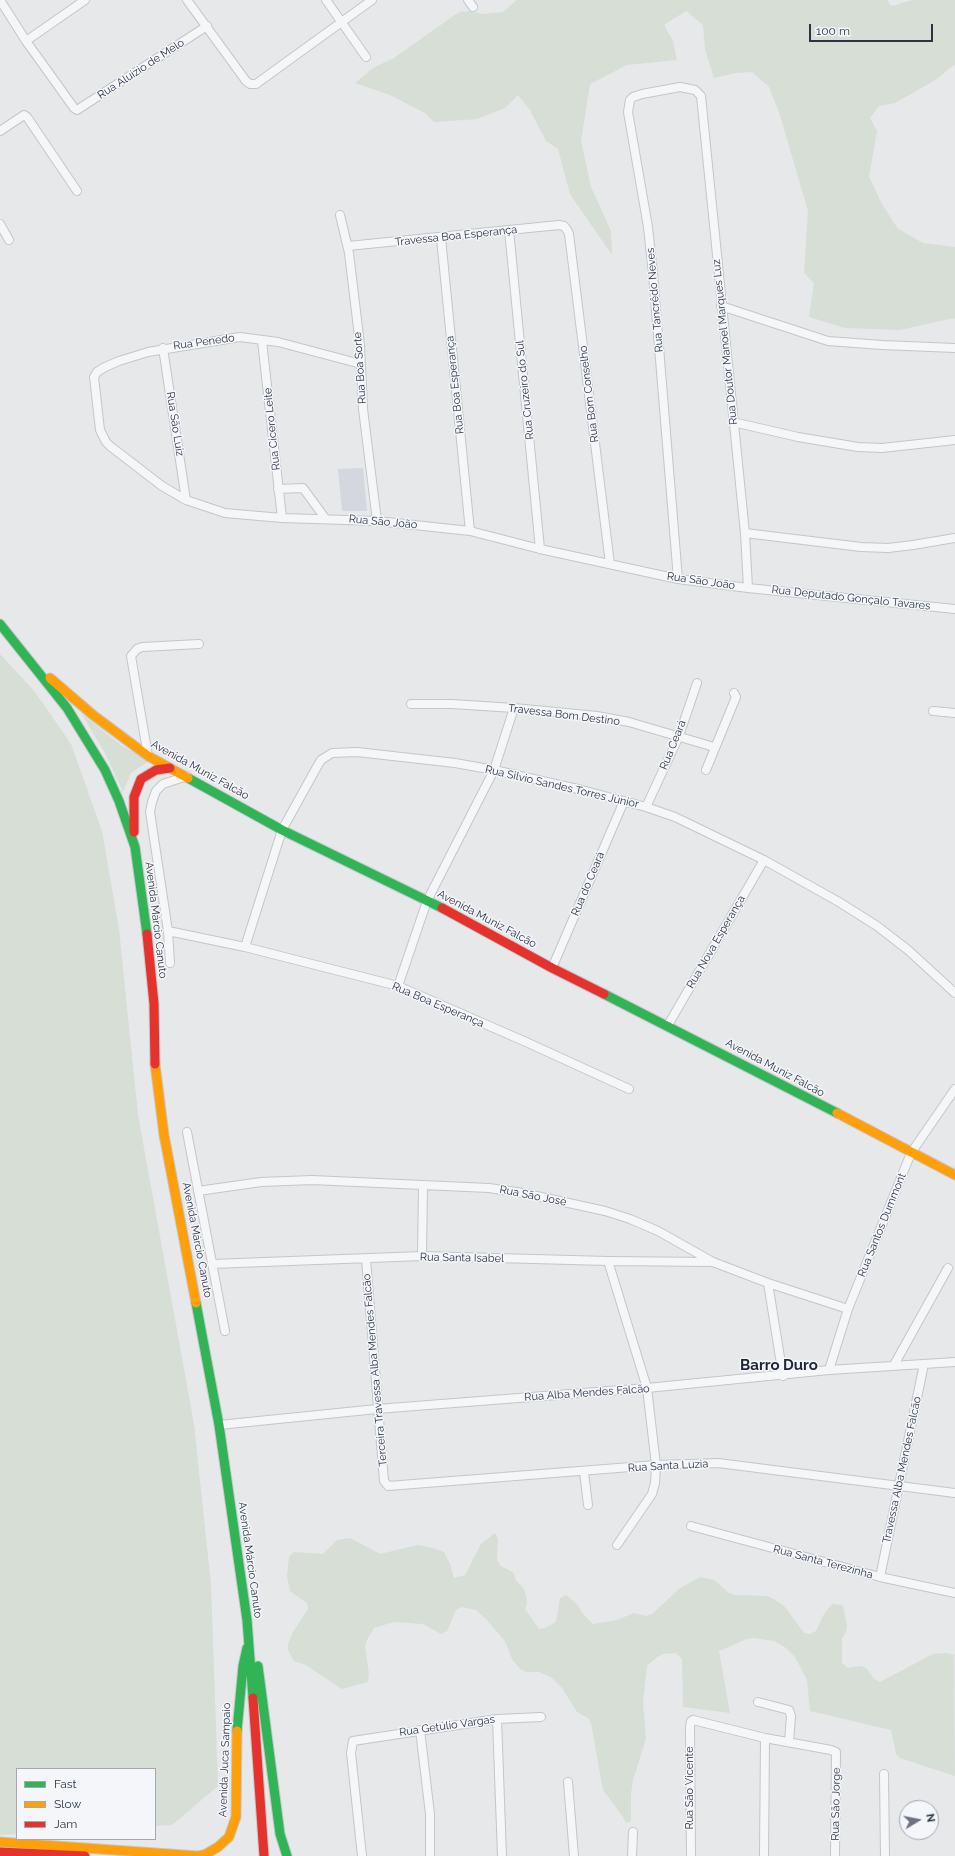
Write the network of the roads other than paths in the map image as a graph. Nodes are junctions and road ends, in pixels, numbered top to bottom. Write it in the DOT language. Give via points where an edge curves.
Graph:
graph roads {
  1 [pos="0,0"];
  2 [pos="85,0"];
  3 [pos="188,0"];
  4 [pos="326,0"];
  5 [pos="372,0"];
  6 [pos="468,0"];
  7 [pos="473,7"];
  8 [pos="342,22"];
  9 [pos="207,26"];
  10 [pos="26,41"];
  11 [pos="366,56"];
  12 [pos="702,96"];
  13 [pos="0,131"];
  14 [pos="77,191"];
  15 [pos="340,216"];
  16 [pos="0,224"];
  17 [pos="564,226"];
  18 [pos="509,230"];
  19 [pos="441,238"];
  20 [pos="9,240"];
  21 [pos="348,246"];
  22 [pos="721,306"];
  23 [pos="262,340"];
  24 [pos="163,348"];
  25 [pos="955,348"];
  26 [pos="361,364"];
  27 [pos="97,372"];
  28 [pos="733,422"];
  29 [pos="955,440"];
  30 [pos="278,488"];
  31 [pos="186,500"];
  32 [pos="282,518"];
  33 [pos="325,518"];
  34 [pos="377,520"];
  35 [pos="470,531"];
  36 [pos="745,533"];
  37 [pos="955,538"];
  38 [pos="540,549"];
  39 [pos="610,564"];
  40 [pos="678,579"];
  41 [pos="748,588"];
  42 [pos="955,609"];
  43 [pos="0,624"];
  44 [pos="199,644"];
  45 [pos="26,657"];
  46 [pos="697,683"];
  47 [pos="734,693"];
  48 [pos="411,704"];
  49 [pos="514,708"];
  50 [pos="934,711"];
  51 [pos="955,713"];
  52 [pos="679,736"];
  53 [pos="714,747"];
  54 [pos="148,756"];
  55 [pos="170,768"];
  56 [pos="494,770"];
  57 [pos="706,770"];
  58 [pos="187,776"];
  59 [pos="624,801"];
  60 [pos="646,806"];
  61 [pos="282,830"];
  62 [pos="135,847"];
  63 [pos="764,860"];
  64 [pos="427,901"];
  65 [pos="168,931"];
  66 [pos="245,947"];
  67 [pos="170,963"];
  68 [pos="552,968"];
  69 [pos="398,986"];
  70 [pos="955,993"];
  71 [pos="668,1025"];
  72 [pos="629,1089"];
  73 [pos="955,1089"];
  74 [pos="187,1132"];
  75 [pos="911,1153"];
  76 [pos="955,1175"];
  77 [pos="423,1186"];
  78 [pos="198,1191"];
  79 [pos="422,1256"];
  80 [pos="366,1259"];
  81 [pos="608,1261"];
  82 [pos="713,1262"];
  83 [pos="212,1264"];
  84 [pos="948,1268"];
  85 [pos="768,1283"];
  86 [pos="848,1309"];
  87 [pos="225,1331"];
  88 [pos="955,1362"];
  89 [pos="924,1364"];
  90 [pos="894,1365"];
  91 [pos="829,1370"];
  92 [pos="783,1376"];
  93 [pos="648,1388"];
  94 [pos="377,1409"];
  95 [pos="220,1425"];
  96 [pos="656,1465"];
  97 [pos="584,1472"];
  98 [pos="384,1481"];
  99 [pos="899,1485"];
  100 [pos="955,1493"];
  101 [pos="588,1504"];
  102 [pos="691,1526"];
  103 [pos="617,1545"];
  104 [pos="880,1577"];
  105 [pos="955,1593"];
  106 [pos="247,1620"];
  107 [pos="249,1640"];
  108 [pos="758,1702"];
  109 [pos="541,1717"];
  110 [pos="497,1718"];
  111 [pos="420,1730"];
  112 [pos="765,1738"];
  113 [pos="789,1742"];
  114 [pos="884,1774"];
  115 [pos="568,1782"];
  116 [pos="633,1832"];
  117 [pos="0,1842"];
  118 [pos="0,1852"];
  119 [pos="85,1856"];
  120 [pos="264,1856"];
  121 [pos="287,1856"];
  122 [pos="362,1856"];
  123 [pos="430,1856"];
  124 [pos="502,1856"];
  125 [pos="574,1856"];
  126 [pos="632,1856"];
  127 [pos="691,1856"];
  128 [pos="764,1856"];
  129 [pos="836,1856"];
  130 [pos="885,1856"];
  1 -- 10 [label="street"];
  2 -- 10 [label="street"];
  3 -- 9 [label="street"];
  4 -- 8 [label="street"];
  5 -- 8 [label="street"];
  6 -- 7 [label="street"];
  8 -- 9 [label="street" via="256,84 246,81"];
  8 -- 11 [label="street"];
  9 -- 10 [label="street, Rua Aluizio de Melo" via="79,110 76,110"];
  12 -- 22 [label="street, Rua Doutor Manoel Marques Luz"];
  12 -- 40 [label="street, Rua Tancrêdo Neves" via="695,90 680,87 642,94 630,100 628,106 648,226"];
  13 -- 14 [label="street" via="24,115 27,117"];
  15 -- 21 [label="street, Rua Boa Sorte"];
  16 -- 20 [label="street"];
  17 -- 18 [label="street, Travessa Boa Esperança"];
  17 -- 39 [label="street, Rua Bom Conselho" via="569,234"];
  18 -- 19 [label="street, Travessa Boa Esperança"];
  18 -- 38 [label="street, Rua Cruzeiro do Sul"];
  19 -- 21 [label="street, Travessa Boa Esperança"];
  19 -- 35 [label="street, Rua Boa Esperança"];
  21 -- 26 [label="street, Rua Boa Sorte"];
  22 -- 25 [label="street" via="828,341"];
  22 -- 28 [label="street, Rua Doutor Manoel Marques Luz"];
  23 -- 24 [label="street, Rua Penedo" via="240,337"];
  23 -- 26 [label="street, Rua Penedo"];
  23 -- 30 [label="street, Rua Cícero Leite"];
  24 -- 27 [label="street, Rua Penedo" via="119,361"];
  24 -- 31 [label="street, Rua São Luiz"];
  26 -- 34 [label="street, Rua Boa Sorte" via="363,409"];
  27 -- 31 [label="street, Rua São João" via="94,377 97,410 100,430 106,442 162,486"];
  28 -- 29 [label="street" via="858,447 882,448"];
  28 -- 36 [label="street, Rua Doutor Manoel Marques Luz"];
  30 -- 32 [label="street, Rua Cícero Leite"];
  30 -- 33 [label="street" via="303,488"];
  31 -- 32 [label="street, Rua São João" via="225,512"];
  32 -- 33 [label="street, Rua São João"];
  33 -- 34 [label="street, Rua São João"];
  34 -- 35 [label="street, Rua São João"];
  35 -- 38 [label="street, Rua São João"];
  36 -- 37 [label="street" via="888,548"];
  36 -- 41 [label="street, Rua Doutor Manoel Marques Luz"];
  38 -- 39 [label="street, Rua São João"];
  39 -- 40 [label="street, Rua São João"];
  40 -- 41 [label="street, Rua São João"];
  41 -- 42 [label="street, Rua Deputado Gonçalo Tavares"];
  43 -- 45 [label="main road"];
  44 -- 54 [label="street" via="142,647 131,656"];
  45 -- 54 [label="main road, Avenida Muniz Falcão" via="93,715"];
  45 -- 62 [label="main road, Avenida Márcio Canuto" via="67,708 105,770"];
  46 -- 52 [label="street, Rua Ceará"];
  47 -- 53 [label="street" via="736,697"];
  48 -- 49 [label="street, Travessa Bom Destino"];
  49 -- 52 [label="street, Travessa Bom Destino" via="597,716"];
  49 -- 56 [label="street"];
  50 -- 51 [label="street"];
  52 -- 53 [label="street, Travessa Bom Destino"];
  52 -- 60 [label="street, Rua Ceará"];
  53 -- 57 [label="street"];
  54 -- 55 [label="main road, Avenida Muniz Falcão"];
  55 -- 58 [label="main road, Avenida Muniz Falcão"];
  55 -- 62 [label="main road" via="147,774 137,787 134,797"];
  56 -- 59 [label="street, Rua Silvio Sandes Torres Júnior"];
  56 -- 61 [label="street, Rua Silvio Sandes Torres Júnior" via="357,752 332,753 321,760"];
  56 -- 64 [label="street"];
  58 -- 61 [label="main road, Avenida Muniz Falcão"];
  58 -- 65 [label="street" via="163,784 156,791 150,812"];
  59 -- 60 [label="street, Rua Silvio Sandes Torres Júnior"];
  59 -- 68 [label="street, Rua do Ceará"];
  60 -- 63 [label="street, Rua Silvio Sandes Torres Júnior" via="675,817"];
  61 -- 64 [label="main road, Avenida Muniz Falcão"];
  61 -- 66 [label="street, Rua Silvio Sandes Torres Júnior"];
  62 -- 95 [label="main road, Avenida Márcio Canuto" via="148,941 154,1004 156,1072 164,1135"];
  63 -- 70 [label="street, Rua Silvio Sandes Torres Júnior" via="877,926"];
  63 -- 71 [label="street, Rua Nova Esperança" via="732,907"];
  64 -- 68 [label="main road, Avenida Muniz Falcão"];
  64 -- 69 [label="street"];
  65 -- 66 [label="street, Rua Boa Esperança"];
  65 -- 67 [label="street"];
  66 -- 69 [label="street, Rua Boa Esperança"];
  68 -- 71 [label="main road, Avenida Muniz Falcão"];
  69 -- 72 [label="street, Rua Boa Esperança"];
  71 -- 75 [label="main road, Avenida Muniz Falcão"];
  73 -- 75 [label="street, Rua Santos Dummont"];
  74 -- 78 [label="street"];
  75 -- 76 [label="main road, Avenida Muniz Falcão"];
  75 -- 86 [label="street, Rua Santos Dummont"];
  77 -- 78 [label="street, Rua São José" via="292,1180"];
  77 -- 79 [label="street"];
  77 -- 82 [label="street, Rua São José" via="489,1188 605,1211 658,1231"];
  78 -- 83 [label="street"];
  79 -- 80 [label="street, Rua Santa Isabel"];
  79 -- 81 [label="street, Rua Santa Isabel"];
  80 -- 83 [label="street, Rua Santa Isabel"];
  80 -- 94 [label="street, Terceira Travessa Alba Mendes Falcão"];
  81 -- 82 [label="street, Rua Santa Isabel"];
  81 -- 93 [label="street"];
  82 -- 85 [label="street, Rua São José"];
  83 -- 87 [label="street"];
  84 -- 90 [label="street"];
  85 -- 86 [label="street, Rua São José"];
  85 -- 92 [label="street"];
  86 -- 91 [label="street, Rua Santos Dummont"];
  88 -- 89 [label="street, Rua Alba Mendes Falcão"];
  89 -- 90 [label="street, Rua Alba Mendes Falcão"];
  89 -- 99 [label="street, Travessa Alba Mendes Falcão"];
  90 -- 91 [label="street, Rua Alba Mendes Falcão"];
  91 -- 92 [label="street, Rua Alba Mendes Falcão"];
  92 -- 93 [label="street, Rua Alba Mendes Falcão"];
  93 -- 94 [label="street, Rua Alba Mendes Falcão"];
  93 -- 96 [label="street"];
  94 -- 95 [label="street, Rua Alba Mendes Falcão"];
  94 -- 98 [label="street, Terceira Travessa Alba Mendes Falcão"];
  95 -- 106 [label="main road, Avenida Márcio Canuto"];
  96 -- 97 [label="street, Rua Santa Luzia"];
  96 -- 99 [label="street, Rua Santa Luzia" via="718,1463"];
  96 -- 103 [label="street" via="652,1494"];
  97 -- 98 [label="street, Rua Santa Luzia" via="410,1486 388,1486"];
  97 -- 101 [label="street"];
  99 -- 100 [label="street, Rua Santa Luzia"];
  99 -- 104 [label="street, Travessa Alba Mendes Falcão"];
  102 -- 104 [label="street, Rua Santa Terezinha"];
  104 -- 105 [label="street, Rua Santa Terezinha"];
  106 -- 107 [label="main road, Avenida Márcio Canuto"];
  106 -- 121 [label="main road" via="258,1669 278,1820"];
  107 -- 117 [label="main road, Avenida Juca Sampaio" via="243,1666 237,1725 236,1817 229,1837 218,1847 198,1856"];
  107 -- 120 [label="main road, Avenida Márcio Canuto"];
  108 -- 113 [label="street" via="789,1710"];
  109 -- 110 [label="street, Rua Getúlio Vargas"];
  110 -- 111 [label="street, Rua Getúlio Vargas"];
  110 -- 124 [label="street"];
  111 -- 122 [label="street, Rua Getúlio Vargas" via="353,1741 351,1753"];
  111 -- 123 [label="street" via="430,1814"];
  112 -- 113 [label="street"];
  112 -- 127 [label="street, Rua São Vicente" via="692,1720"];
  112 -- 128 [label="street"];
  113 -- 129 [label="street, Rua São Jorge" via="836,1752"];
  114 -- 130 [label="street"];
  115 -- 125 [label="street"];
  116 -- 126 [label="street"];
  118 -- 119 [label="main road"];
}
